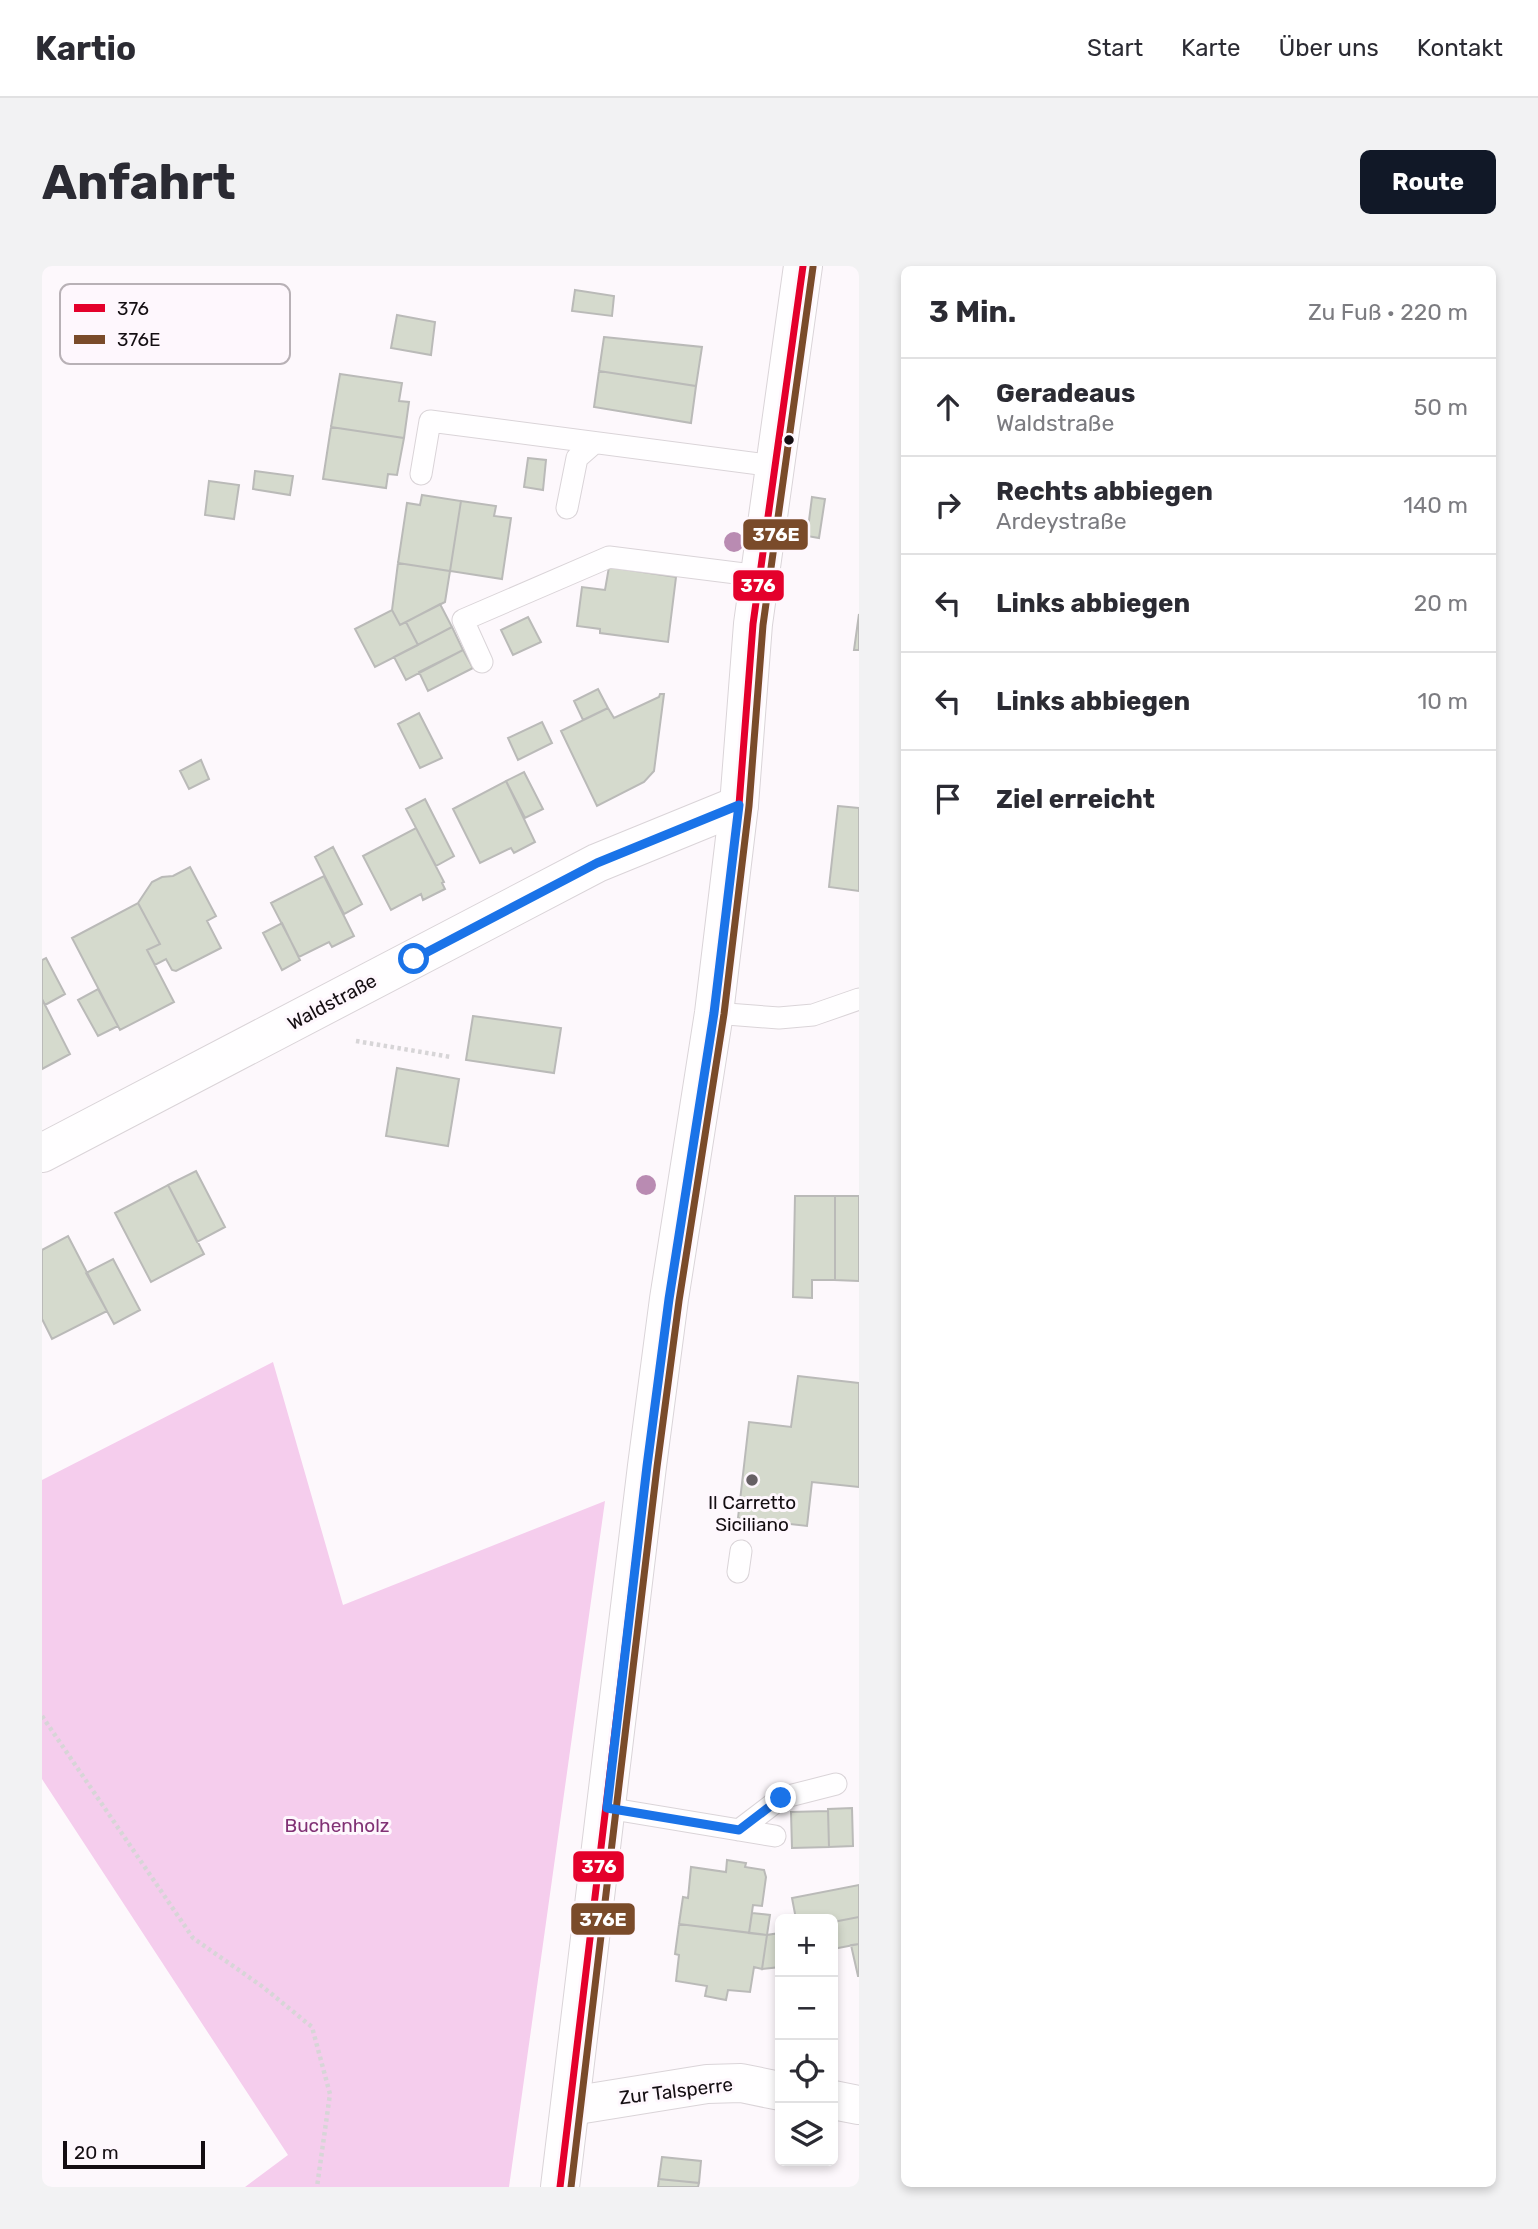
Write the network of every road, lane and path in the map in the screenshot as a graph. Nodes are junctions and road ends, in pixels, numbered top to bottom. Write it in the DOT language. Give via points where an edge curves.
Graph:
graph roads {
  1 [pos="803,266"];
  2 [pos="593,444"];
  3 [pos="775,466"];
  4 [pos="421,474"];
  5 [pos="567,509"];
  6 [pos="760,576"];
  7 [pos="482,662"];
  8 [pos="739,805"];
  9 [pos="859,999"];
  10 [pos="714,1013"];
  11 [pos="347,1039"];
  12 [pos="451,1057"];
  13 [pos="42,1153"];
  14 [pos="42,1716"];
  15 [pos="836,1784"];
  16 [pos="607,1808"];
  17 [pos="739,1830"];
  18 [pos="775,1836"];
  19 [pos="775,2090"];
  20 [pos="838,2102"];
  21 [pos="859,2105"];
  22 [pos="571,2106"];
  23 [pos="317,2187"];
  24 [pos="561,2187"];
  1 -- 3 [label="main road"];
  2 -- 3 [label="lane"];
  2 -- 4 [label="lane" via="430,421"];
  2 -- 5 [label="lane" via="576,458"];
  3 -- 6 [label="main road"];
  6 -- 7 [label="lane" via="609,557 463,620"];
  6 -- 8 [label="main road"];
  8 -- 10 [label="main road"];
  8 -- 13 [label="main road, Waldstraße" via="597,863"];
  9 -- 10 [label="lane" via="813,1015 779,1018"];
  10 -- 16 [label="main road" via="669,1299"];
  11 -- 12 [label="path"];
  14 -- 23 [label="path" via="193,1938 312,2026 330,2094"];
  15 -- 17 [label="lane" via="781,1798"];
  16 -- 17 [label="lane"];
  16 -- 22 [label="main road"];
  17 -- 18 [label="lane"];
  19 -- 22 [label="main road, Zur Talsperre" via="741,2083 707,2084"];
  20 -- 21 [label="main road"];
  22 -- 24 [label="main road"];
}
